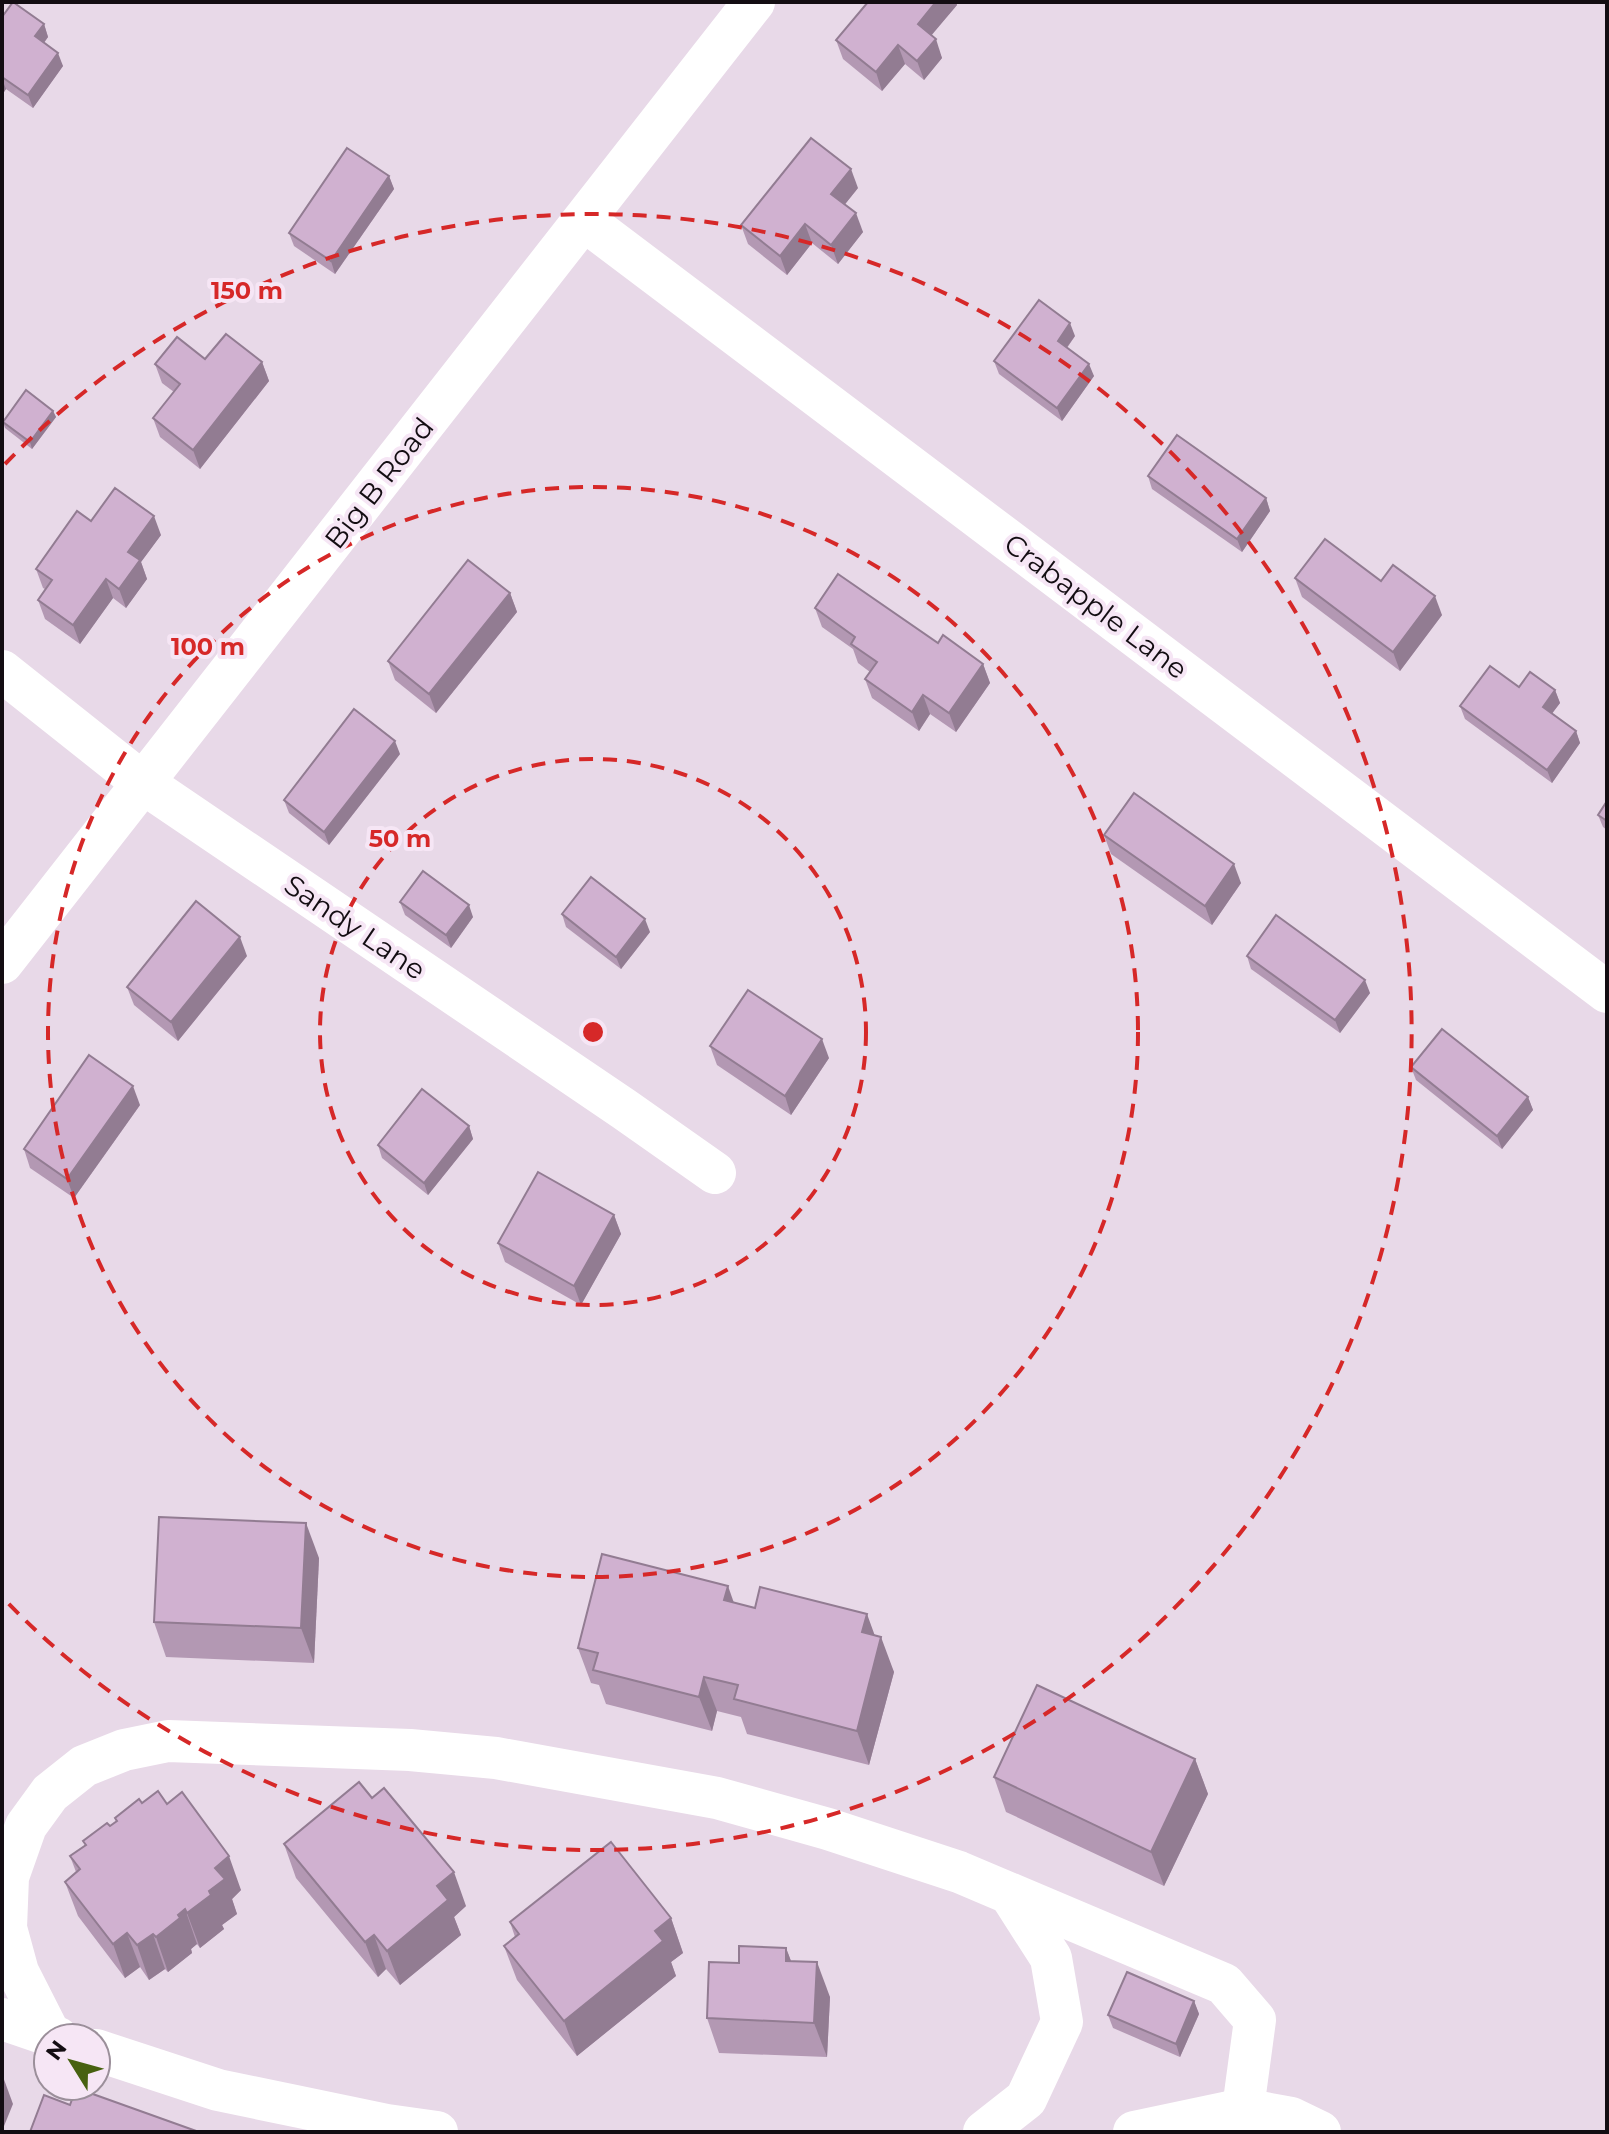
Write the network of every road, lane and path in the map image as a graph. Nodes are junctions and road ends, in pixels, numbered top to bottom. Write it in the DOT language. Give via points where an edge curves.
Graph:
graph roads {
  1 [pos="754,2"];
  2 [pos="585,221"];
  3 [pos="2,671"];
  4 [pos="143,783"];
  5 [pos="2,963"];
  6 [pos="1607,992"];
  7 [pos="715,1173"];
  8 [pos="1010,1894"];
  9 [pos="2,2019"];
  10 [pos="46,2022"];
  11 [pos="32,2029"];
  12 [pos="112,2055"];
  13 [pos="1243,2109"];
  14 [pos="437,2132"];
  15 [pos="984,2132"];
  16 [pos="1134,2132"];
  17 [pos="1320,2132"];
  1 -- 2 [label="street, Big B Road"];
  2 -- 4 [label="street, Big B Road"];
  2 -- 6 [label="street, Crabapple Lane"];
  3 -- 4 [label="street, Sandy Lane"];
  4 -- 5 [label="street, Big B Road"];
  4 -- 7 [label="street, Sandy Lane"];
  8 -- 10 [label="street" via="814,1825 717,1798 583,1772 410,1750 168,1741 84,1766 50,1793 26,1826 8,1877 6,1928 18,1972"];
  8 -- 13 [label="street" via="1224,1984 1255,2020"];
  8 -- 15 [label="street" via="1051,1958 1062,2022 1026,2099"];
  9 -- 11 [label="street"];
  12 -- 14 [label="street" via="218,2090"];
  13 -- 16 [label="street"];
  13 -- 17 [label="street" via="1291,2118"];
}
